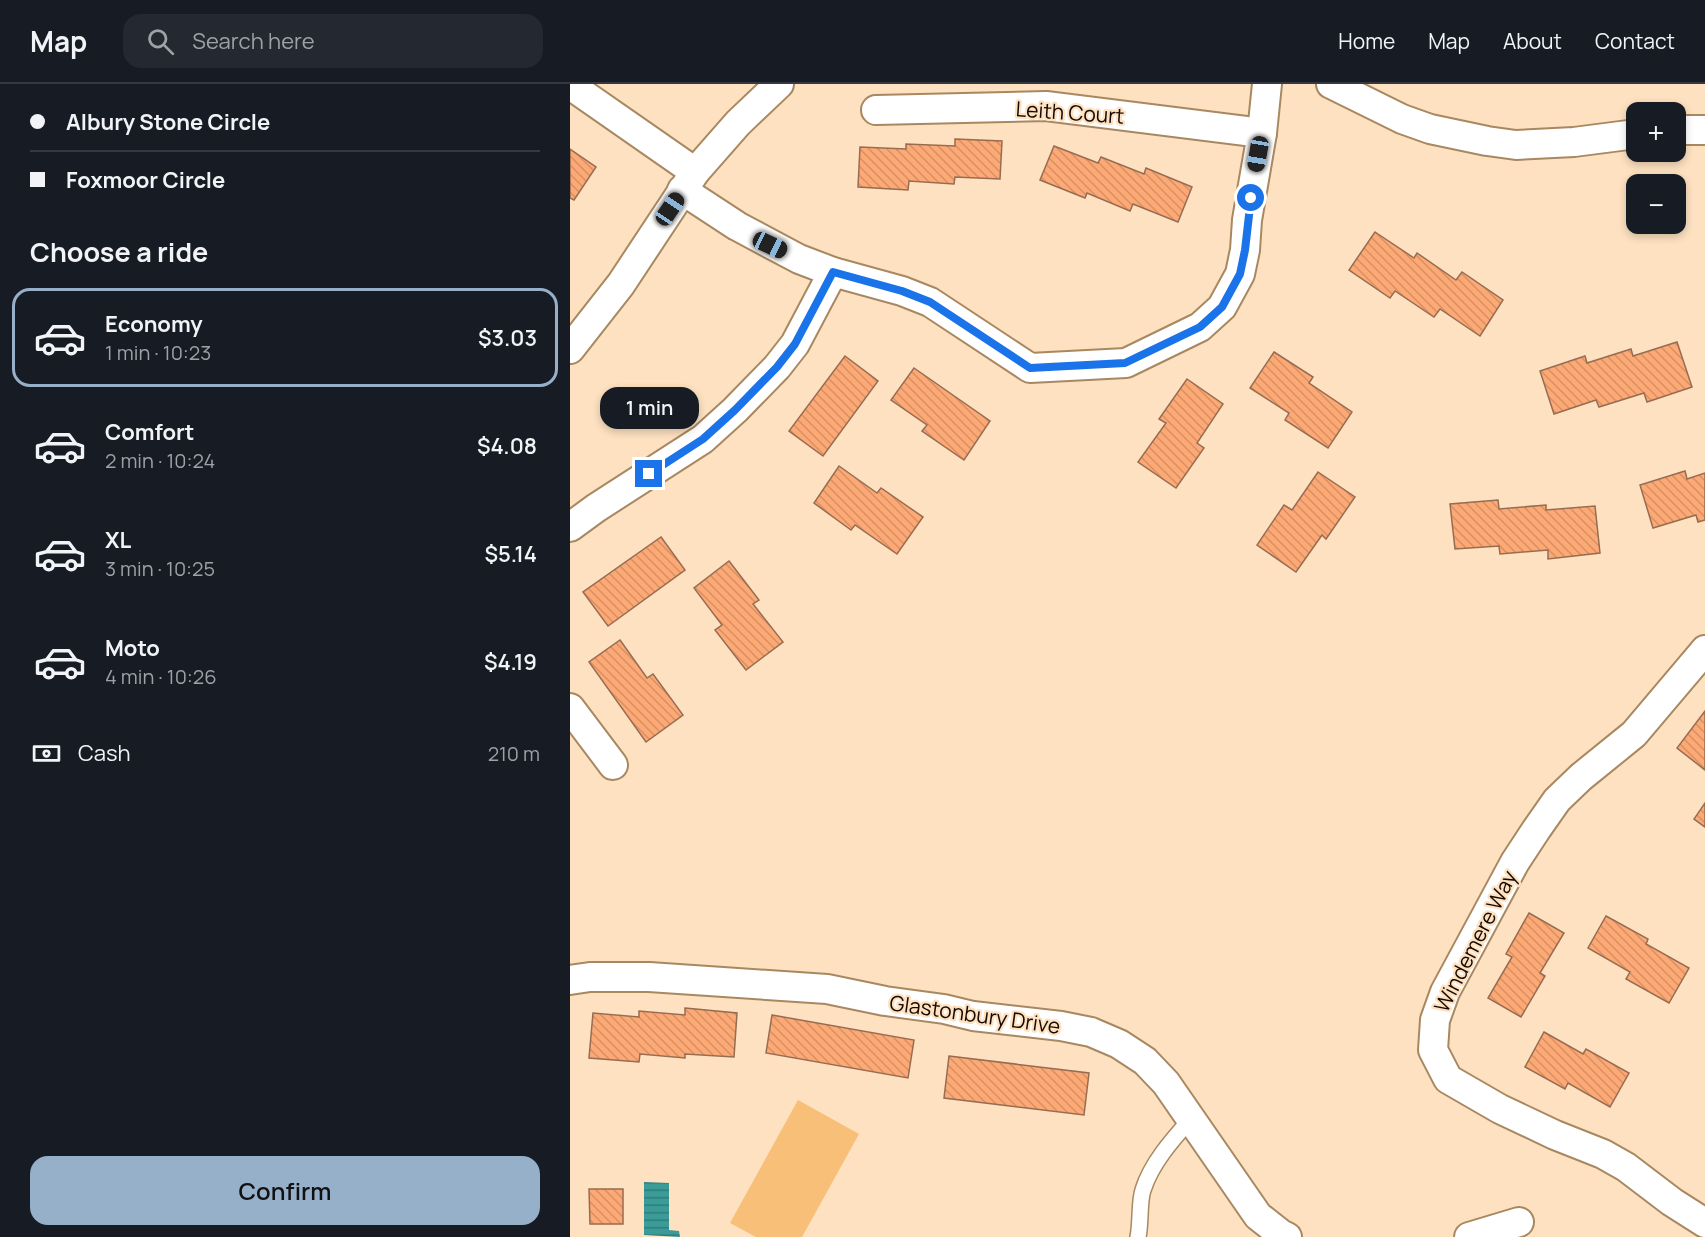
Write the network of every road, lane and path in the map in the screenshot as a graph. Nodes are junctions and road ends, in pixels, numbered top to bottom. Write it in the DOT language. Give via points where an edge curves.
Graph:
graph roads {
  1 [pos="779,84"];
  2 [pos="1267,84"];
  3 [pos="1331,84"];
  4 [pos="570,85"];
  5 [pos="876,110"];
  6 [pos="1686,130"];
  7 [pos="1705,130"];
  8 [pos="1262,133"];
  9 [pos="1626,135"];
  10 [pos="688,181"];
  11 [pos="833,272"];
  12 [pos="570,349"];
  13 [pos="570,527"];
  14 [pos="1705,650"];
  15 [pos="570,708"];
  16 [pos="613,765"];
  17 [pos="570,980"];
  18 [pos="1190,1120"];
  19 [pos="1519,1222"];
  20 [pos="1705,1223"];
  21 [pos="1138,1237"];
  22 [pos="1287,1237"];
  23 [pos="1468,1237"];
  1 -- 10 [label="street" via="738,123"];
  2 -- 8 [label="street"];
  3 -- 9 [label="street" via="1430,129 1487,141 1551,144"];
  4 -- 10 [label="street"];
  5 -- 8 [label="street, Leith Court" via="1046,106"];
  6 -- 7 [label="street"];
  8 -- 11 [label="street" via="1240,274 1222,307 1200,327 1125,363 1030,368 930,302"];
  10 -- 11 [label="street" via="770,245"];
  10 -- 12 [label="street" via="621,284"];
  11 -- 13 [label="street" via="795,344 735,410 703,439"];
  14 -- 20 [label="street, Windemere Way" via="1634,734 1557,800 1536,830 1445,992 1435,1020 1433,1050 1448,1079 1465,1090 1603,1154"];
  15 -- 16 [label="street"];
  17 -- 18 [label="street, Glastonbury Drive" via="649,977 827,989 973,1016 1091,1032 1145,1060"];
  18 -- 21 [label="lane" via="1166,1146 1142,1191"];
  18 -- 22 [label="street, Glastonbury Drive" via="1258,1216"];
  19 -- 23 [label="street"];
}
